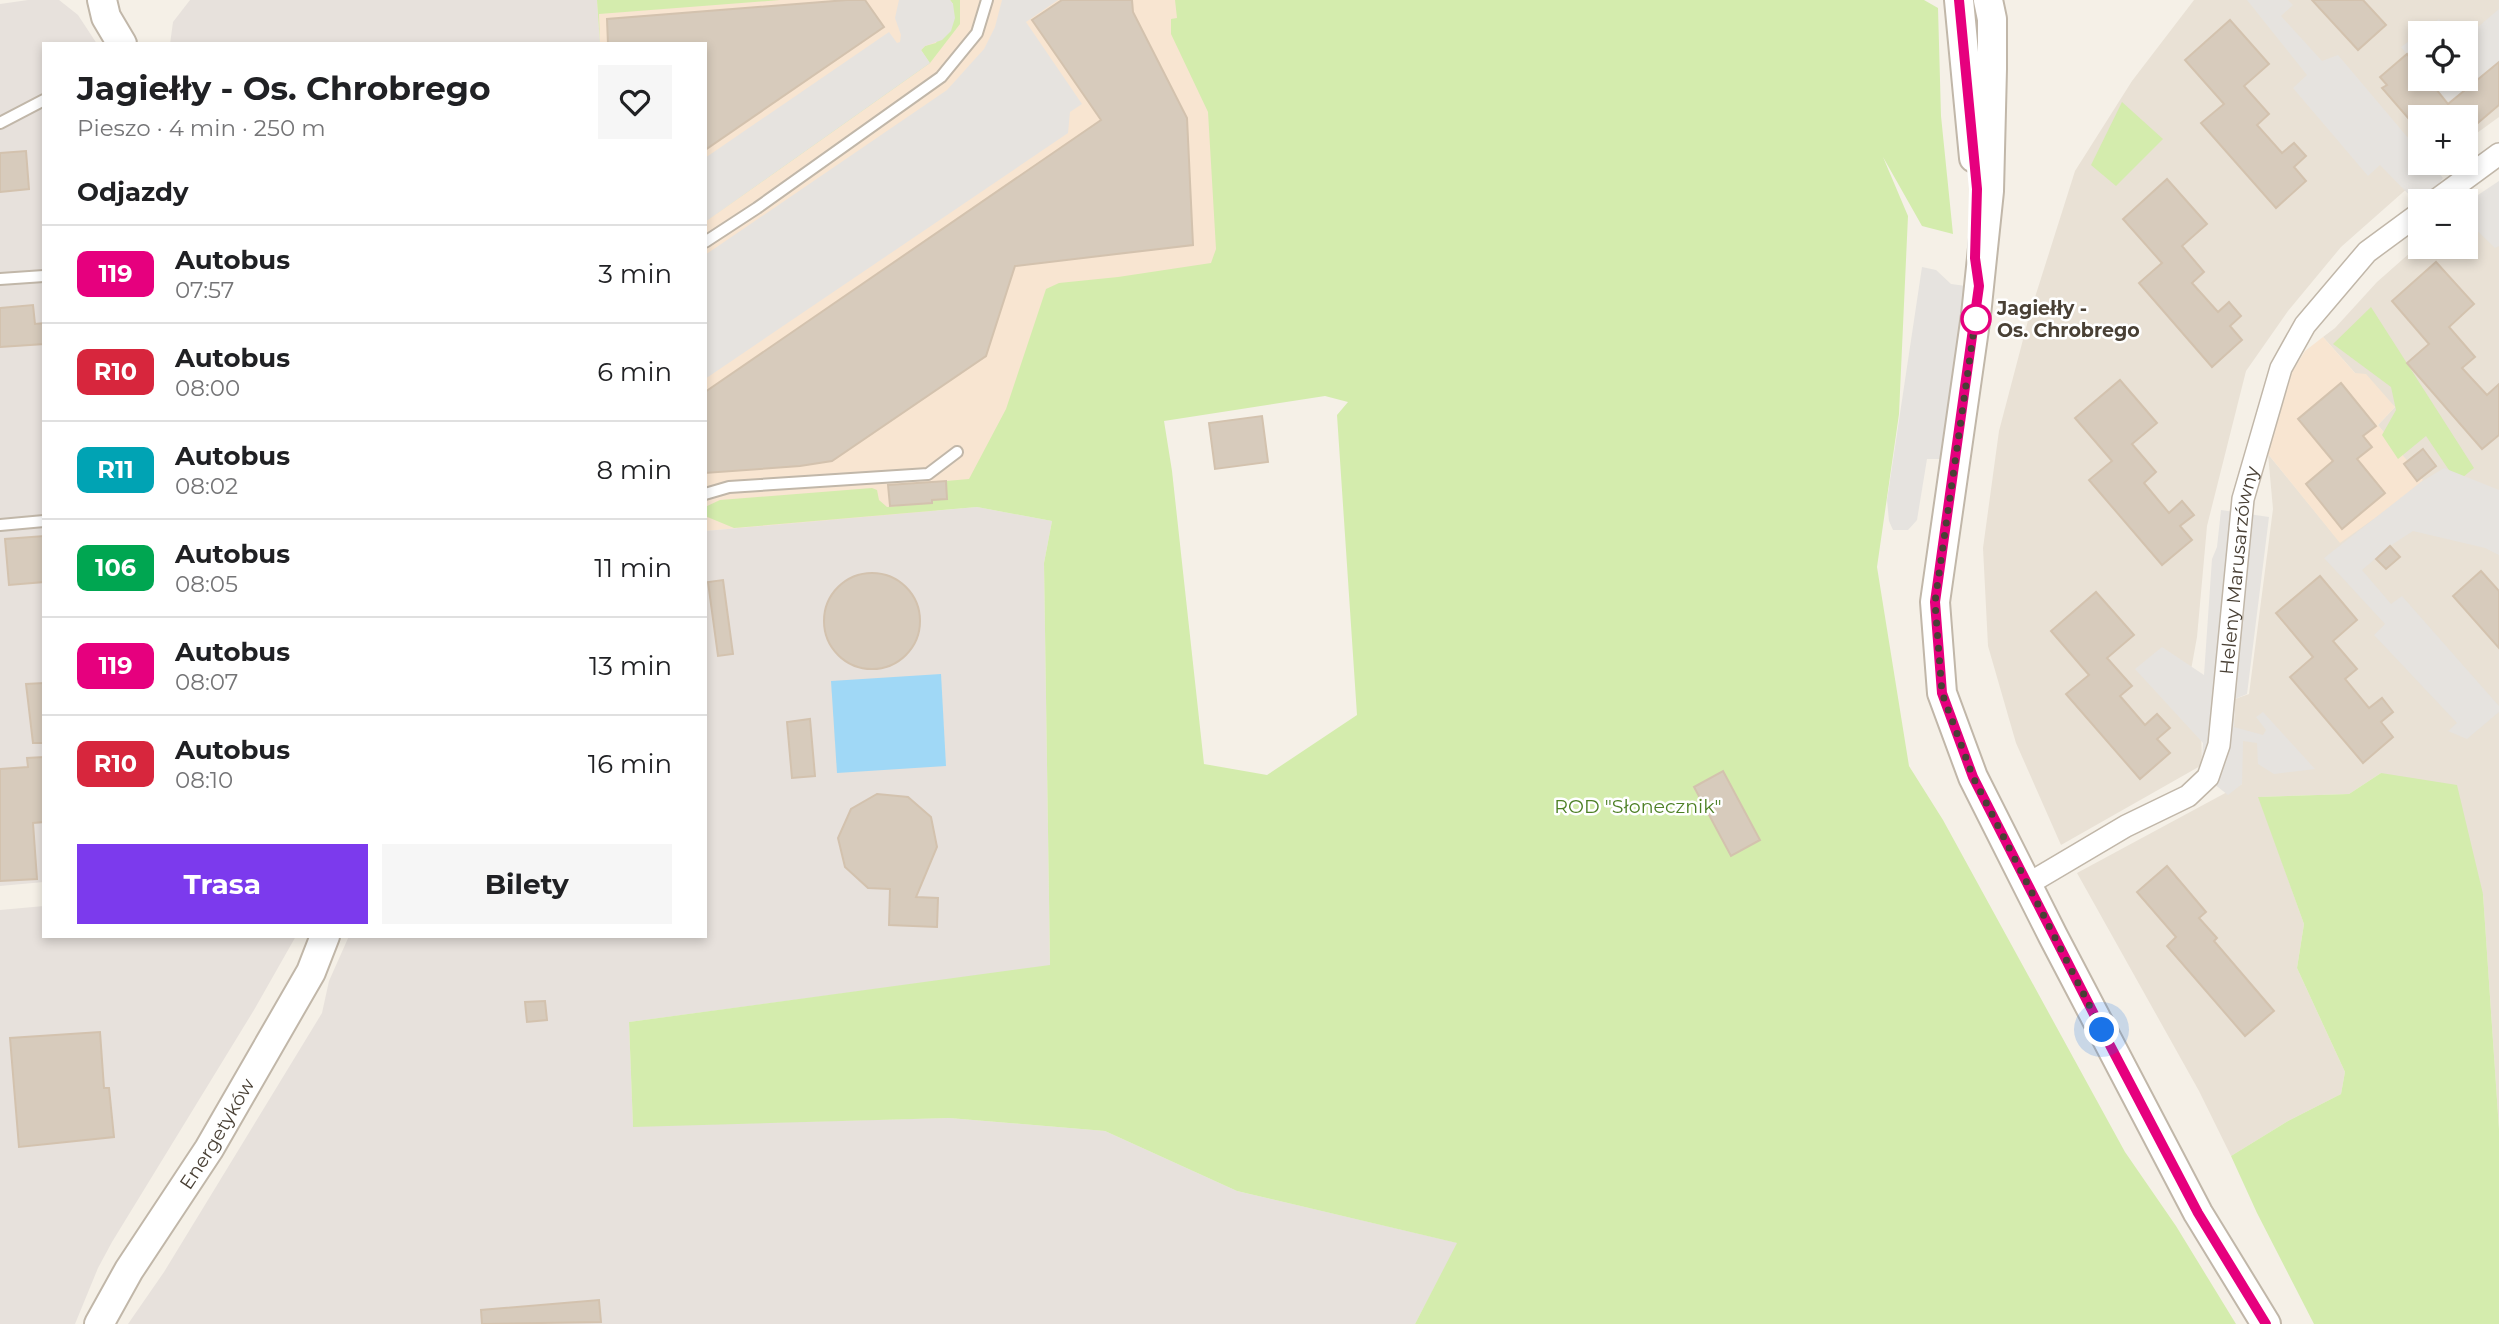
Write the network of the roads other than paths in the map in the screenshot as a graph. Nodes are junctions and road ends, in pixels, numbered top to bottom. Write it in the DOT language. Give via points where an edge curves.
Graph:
graph roads {
  1 [pos="102,0"];
  2 [pos="1959,0"];
  3 [pos="983,3"];
  4 [pos="1992,6"];
  5 [pos="121,42"];
  6 [pos="42,101"];
  7 [pos="0,123"];
  8 [pos="2499,154"];
  9 [pos="2451,189"];
  10 [pos="2408,222"];
  11 [pos="707,241"];
  12 [pos="42,276"];
  13 [pos="0,279"];
  14 [pos="1979,286"];
  15 [pos="957,452"];
  16 [pos="707,493"];
  17 [pos="42,521"];
  18 [pos="0,525"];
  19 [pos="2028,884"];
  20 [pos="324,938"];
  21 [pos="99,1324"];
  22 [pos="2266,1324"];
  1 -- 5 [label="street"];
  2 -- 14 [label="street" via="1977,189"];
  3 -- 11 [label="lane" via="977,33 941,77"];
  4 -- 14 [label="street" via="1989,191"];
  6 -- 7 [label="lane"];
  8 -- 9 [label="street"];
  10 -- 19 [label="street, Heleny Marusarzówny" via="2367,252 2305,325 2281,368 2243,499 2219,745 2208,777 2188,796 2126,826"];
  12 -- 13 [label="lane"];
  14 -- 19 [label="street" via="1935,602 1938,655 1942,693 1973,777"];
  15 -- 16 [label="lane" via="928,474 729,487"];
  17 -- 18 [label="lane"];
  19 -- 22 [label="street" via="2198,1213"];
  20 -- 21 [label="street, Energetyków" via="311,972 209,1149"];
}
